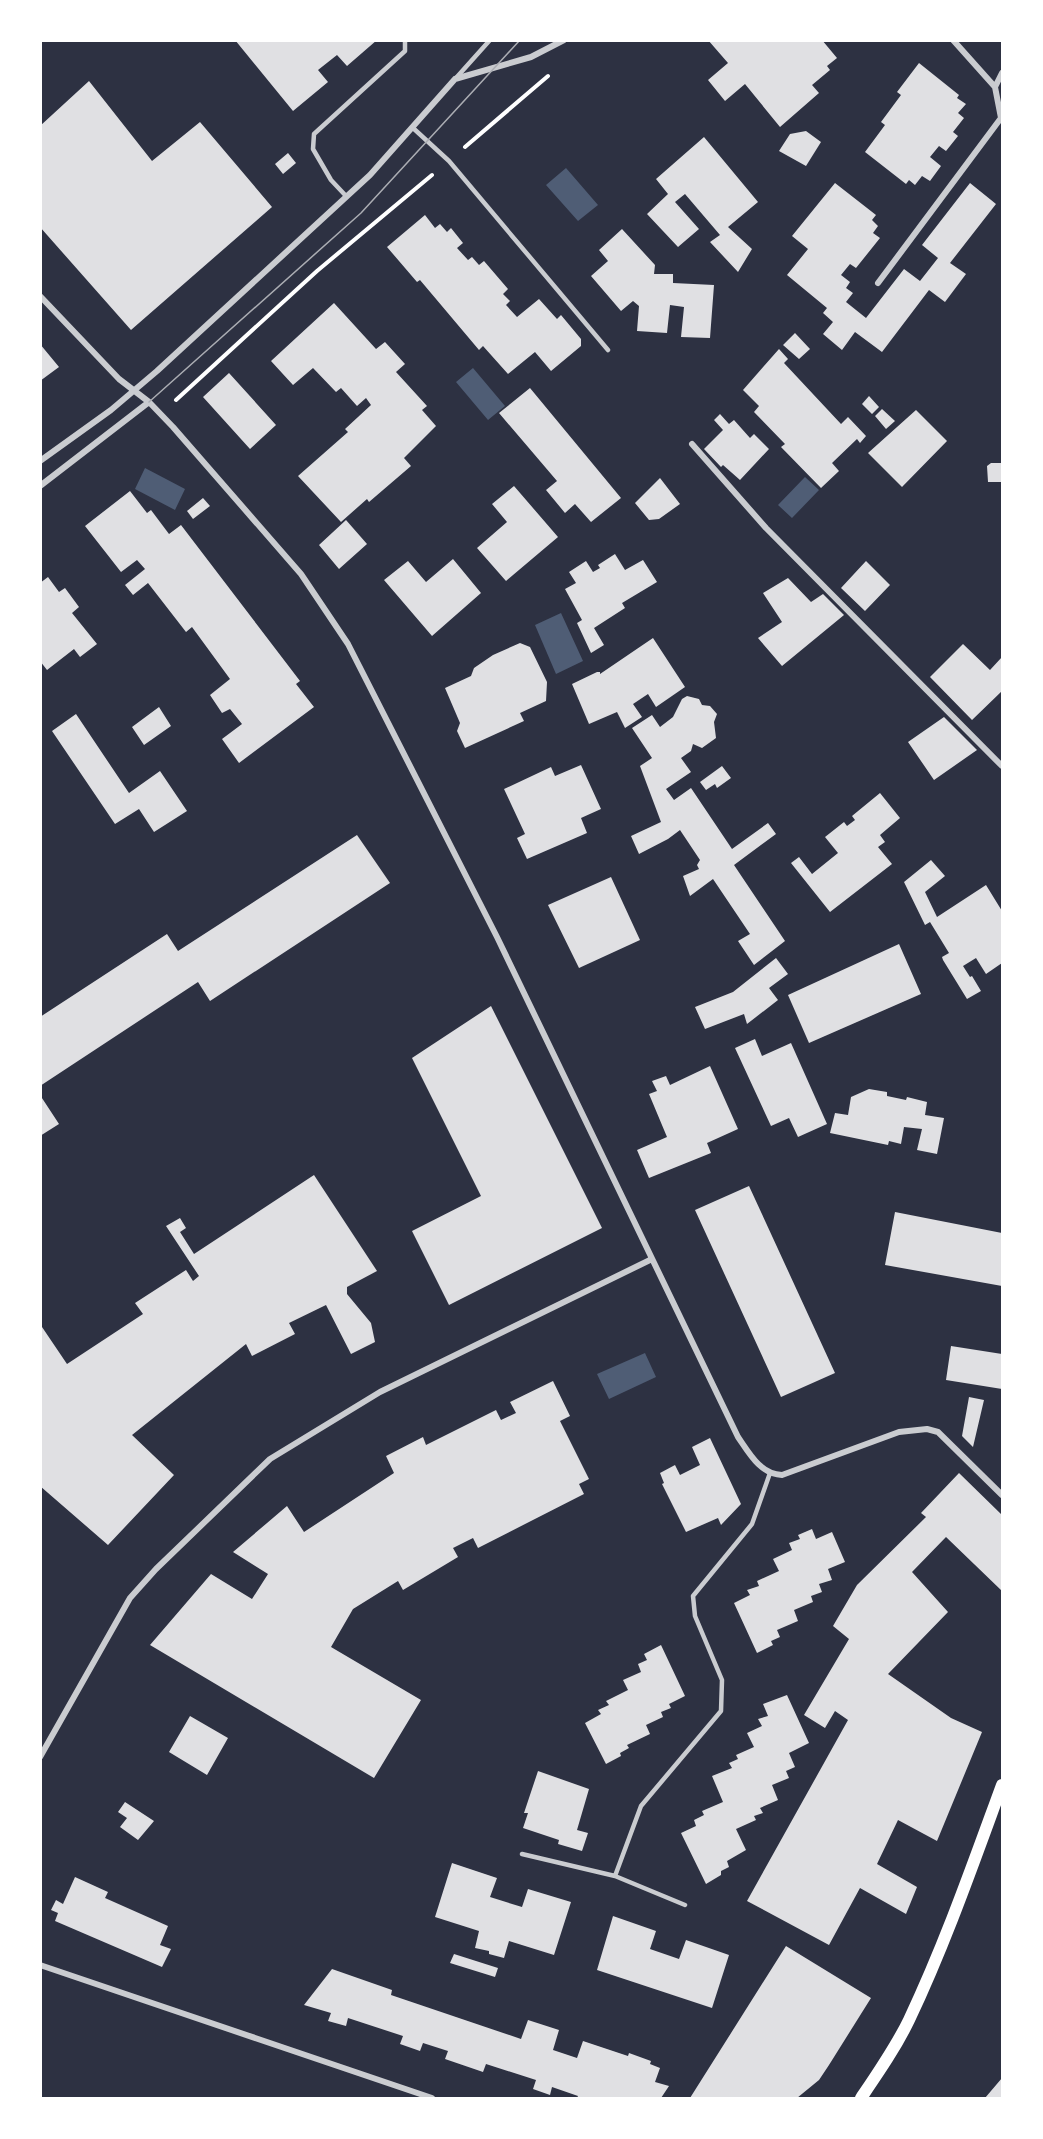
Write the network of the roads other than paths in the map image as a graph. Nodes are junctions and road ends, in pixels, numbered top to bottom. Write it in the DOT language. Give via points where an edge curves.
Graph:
graph roads {
  1 [pos="405,40"];
  2 [pos="490,40"];
  3 [pos="564,40"];
  4 [pos="953,40"];
  5 [pos="1002,73"];
  6 [pos="455,79"];
  7 [pos="995,87"];
  8 [pos="413,128"];
  9 [pos="346,196"];
  10 [pos="878,283"];
  11 [pos="40,296"];
  12 [pos="608,350"];
  13 [pos="134,390"];
  14 [pos="148,402"];
  15 [pos="692,444"];
  16 [pos="40,461"];
  17 [pos="40,486"];
  18 [pos="1002,766"];
  19 [pos="652,1259"];
  20 [pos="770,1473"];
  21 [pos="1002,1495"];
  22 [pos="40,1757"];
  23 [pos="1002,1785"];
  24 [pos="522,1854"];
  25 [pos="615,1876"];
  26 [pos="685,1905"];
  27 [pos="40,1965"];
  28 [pos="432,2098"];
  29 [pos="861,2098"];
  1 -- 9 [label="lane" via="405,51 314,134 313,149 336,188"];
  2 -- 6 [label="lane"];
  3 -- 6 [label="street" via="531,57"];
  4 -- 7 [label="street"];
  5 -- 7 [label="street"];
  6 -- 8 [label="street"];
  7 -- 10 [label="street" via="1001,118"];
  8 -- 9 [label="street"];
  8 -- 12 [label="lane" via="449,161"];
  9 -- 13 [label="street"];
  11 -- 13 [label="street"];
  13 -- 14 [label="street"];
  13 -- 16 [label="street"];
  14 -- 17 [label="street"];
  14 -- 19 [label="street" via="301,574 348,644 497,937"];
  15 -- 18 [label="street" via="766,528"];
  19 -- 20 [label="street" via="738,1437"];
  19 -- 22 [label="street" via="380,1392 270,1459 130,1598"];
  20 -- 21 [label="street" via="782,1475 899,1432 927,1429 938,1432"];
  20 -- 25 [label="lane" via="752,1524 693,1596 695,1616 722,1680 721,1711 640,1806"];
  23 -- 29 [label="main road" via="908,2020"];
  24 -- 25 [label="lane"];
  25 -- 26 [label="lane"];
  27 -- 28 [label="street"];
}
